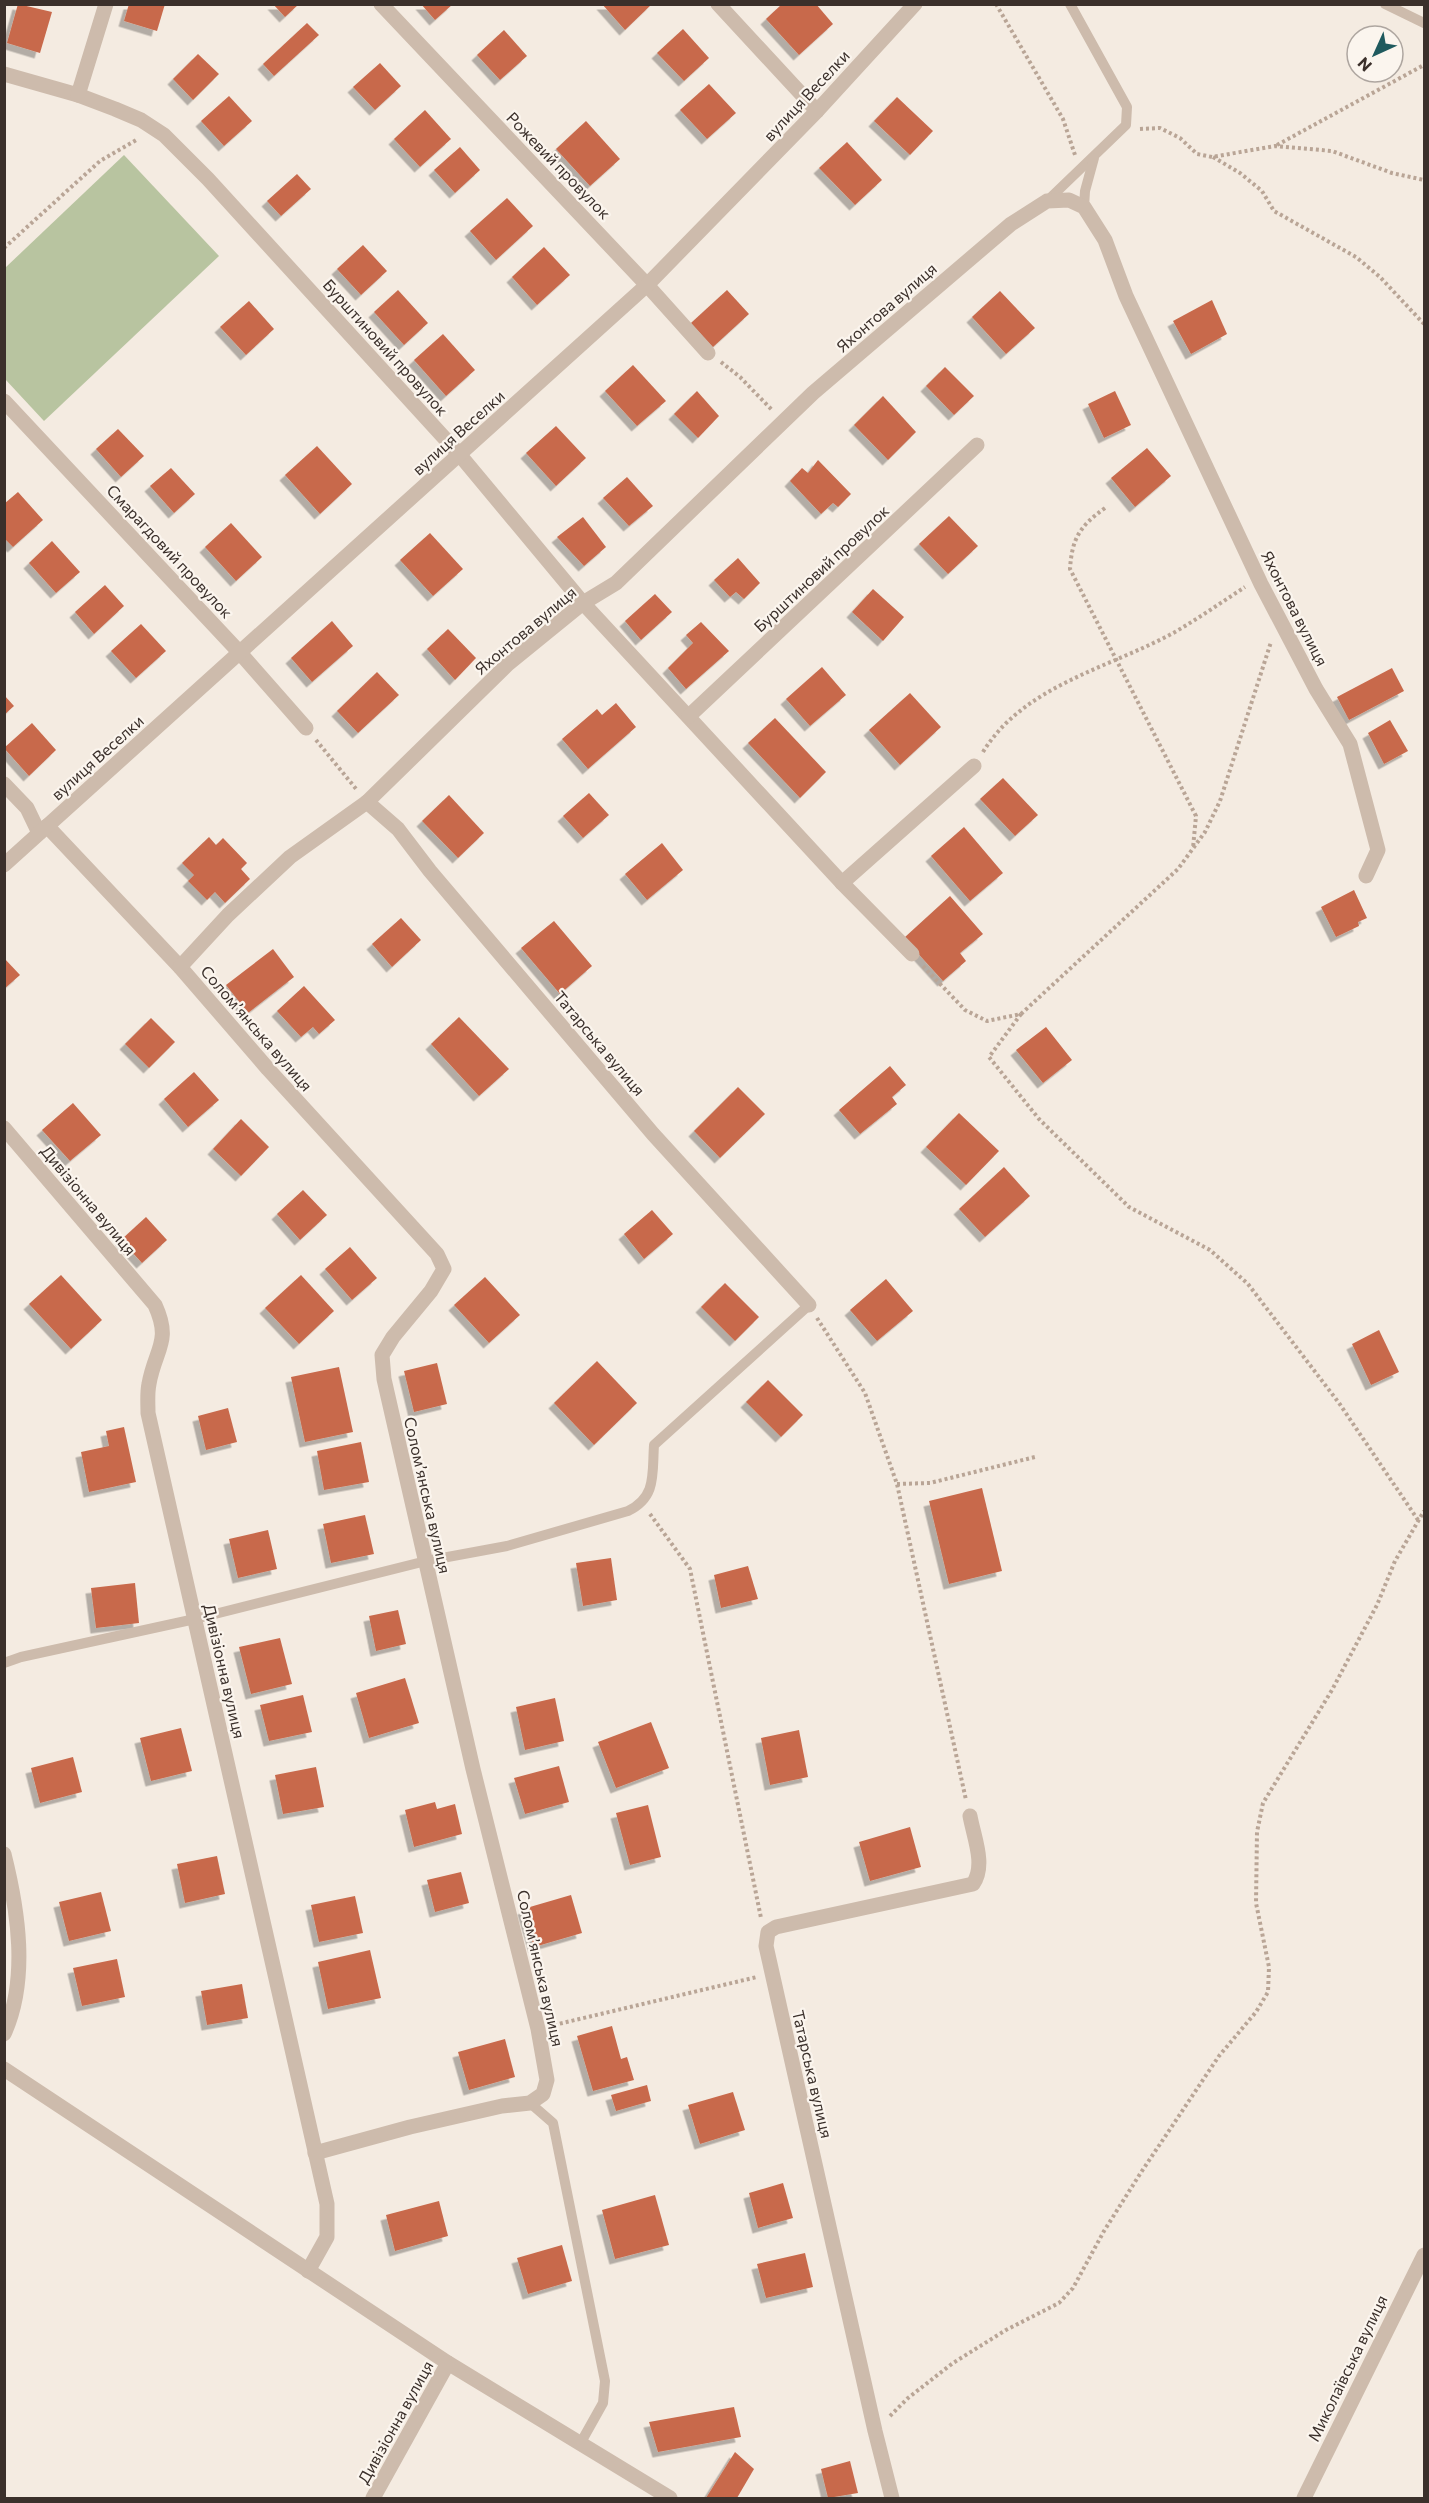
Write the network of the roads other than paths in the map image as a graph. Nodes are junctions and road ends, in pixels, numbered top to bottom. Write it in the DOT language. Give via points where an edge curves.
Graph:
graph roads {
  1 [pos="106,4"];
  2 [pos="381,4"];
  3 [pos="718,4"];
  4 [pos="915,4"];
  5 [pos="1070,4"];
  6 [pos="1386,4"];
  7 [pos="1425,23"];
  8 [pos="4,74"];
  9 [pos="78,95"];
  10 [pos="818,111"];
  11 [pos="1095,155"];
  12 [pos="1047,201"];
  13 [pos="1084,207"];
  14 [pos="647,285"];
  15 [pos="708,352"];
  16 [pos="4,401"];
  17 [pos="977,445"];
  18 [pos="459,454"];
  19 [pos="583,603"];
  20 [pos="241,654"];
  21 [pos="689,716"];
  22 [pos="306,728"];
  23 [pos="974,766"];
  24 [pos="4,784"];
  25 [pos="367,802"];
  26 [pos="43,830"];
  27 [pos="4,865"];
  28 [pos="1366,876"];
  29 [pos="842,883"];
  30 [pos="912,954"];
  31 [pos="180,967"];
  32 [pos="4,1128"];
  33 [pos="809,1305"];
  34 [pos="426,1561"];
  35 [pos="195,1619"];
  36 [pos="4,1663"];
  37 [pos="970,1816"];
  38 [pos="4,1854"];
  39 [pos="4,2034"];
  40 [pos="4,2069"];
  41 [pos="530,2103"];
  42 [pos="315,2153"];
  43 [pos="1425,2255"];
  44 [pos="308,2271"];
  45 [pos="448,2362"];
  46 [pos="580,2444"];
  47 [pos="373,2499"];
  48 [pos="670,2499"];
  49 [pos="892,2499"];
  50 [pos="1304,2499"];
  1 -- 9 [label="street"];
  2 -- 14 [label="street, Рожевий провулок"];
  3 -- 10 [label="street"];
  4 -- 10 [label="street, вулиця Веселки"];
  5 -- 11 [label="lane" via="1127,107 1126,125"];
  6 -- 7 [label="lane"];
  8 -- 9 [label="street, Бурштиновий провулок"];
  9 -- 18 [label="street, Бурштиновий провулок" via="141,120 208,179"];
  10 -- 14 [label="street, вулиця Веселки"];
  11 -- 12 [label="lane"];
  11 -- 13 [label="lane"];
  12 -- 13 [label="street" via="1069,200"];
  12 -- 19 [label="street, Яхонтова вулиця" via="1011,224 783,422 616,583"];
  13 -- 28 [label="street, Яхонтова вулиця" via="1105,240 1126,296 1258,578 1316,689 1350,744 1378,850"];
  14 -- 15 [label="street, Рожевий провулок"];
  14 -- 18 [label="street, вулиця Веселки"];
  16 -- 20 [label="street, Смарагдовий провулок"];
  17 -- 21 [label="street, Бурштиновий провулок"];
  18 -- 19 [label="street, Бурштиновий провулок"];
  18 -- 20 [label="street, вулиця Веселки"];
  19 -- 21 [label="street, Бурштиновий провулок"];
  19 -- 25 [label="street, Яхонтова вулиця" via="508,664"];
  20 -- 22 [label="street, Смарагдовий провулок"];
  20 -- 26 [label="street, вулиця Веселки"];
  21 -- 29 [label="street, Бурштиновий провулок"];
  23 -- 29 [label="street"];
  24 -- 26 [label="street, Соломʼянська вулиця"];
  25 -- 31 [label="street, Яхонтова вулиця" via="290,857"];
  25 -- 33 [label="street, Татарська вулиця" via="398,829 653,1134"];
  26 -- 27 [label="street, вулиця Веселки"];
  26 -- 31 [label="street, Соломʼянська вулиця"];
  29 -- 30 [label="street, Бурштиновий провулок"];
  31 -- 34 [label="street, Соломʼянська вулиця" via="436,1254 444,1269 382,1355 395,1437"];
  32 -- 35 [label="street, Дивізіонна вулиця" via="155,1305 163,1323 161,1348 149,1383 148,1413"];
  33 -- 34 [label="lane" via="654,1445 650,1492 642,1504 507,1546"];
  34 -- 35 [label="lane"];
  34 -- 41 [label="street, Соломʼянська вулиця" via="538,2029 547,2080 543,2094"];
  35 -- 36 [label="lane"];
  35 -- 42 [label="street, Дивізіонна вулиця"];
  37 -- 49 [label="street, Татарська вулиця" via="979,1861 978,1877 973,1884 776,1927 768,1932 766,1946"];
  38 -- 39 [label="street" via="16,1901 19,1975"];
  40 -- 44 [label="street"];
  41 -- 42 [label="street" via="410,2127"];
  41 -- 46 [label="lane" via="553,2123 605,2381 603,2403"];
  42 -- 44 [label="street, Дивізіонна вулиця" via="327,2204 327,2237"];
  43 -- 50 [label="street, Миколаївська вулиця"];
  44 -- 45 [label="street"];
  45 -- 46 [label="street"];
  45 -- 47 [label="street, Дивізіонна вулиця"];
  46 -- 48 [label="street"];
}
